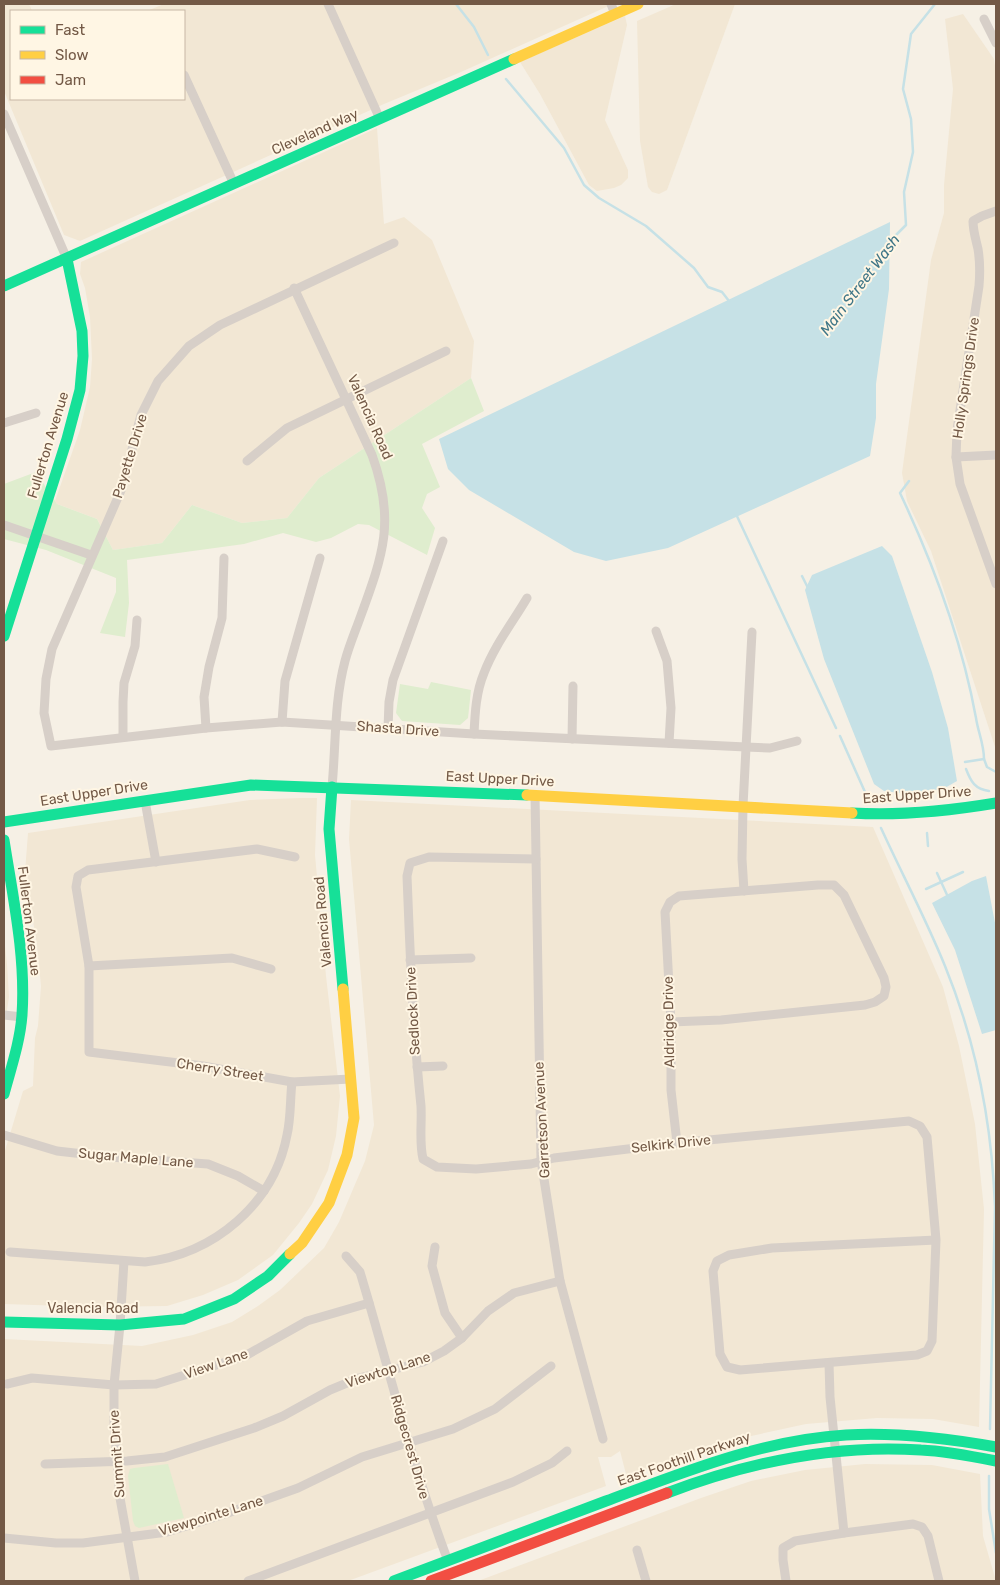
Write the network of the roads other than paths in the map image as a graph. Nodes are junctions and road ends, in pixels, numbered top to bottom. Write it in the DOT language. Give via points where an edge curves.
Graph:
graph roads {
  1 [pos="328,4"];
  2 [pos="638,4"];
  3 [pos="617,8"];
  4 [pos="984,19"];
  5 [pos="996,43"];
  6 [pos="185,77"];
  7 [pos="4,114"];
  8 [pos="380,119"];
  9 [pos="234,184"];
  10 [pos="996,212"];
  11 [pos="394,243"];
  12 [pos="67,259"];
  13 [pos="4,286"];
  14 [pos="294,288"];
  15 [pos="446,351"];
  16 [pos="346,398"];
  17 [pos="36,413"];
  18 [pos="4,423"];
  19 [pos="996,455"];
  20 [pos="956,457"];
  21 [pos="246,462"];
  22 [pos="4,525"];
  23 [pos="36,536"];
  24 [pos="443,541"];
  25 [pos="92,555"];
  26 [pos="224,558"];
  27 [pos="320,558"];
  28 [pos="996,584"];
  29 [pos="527,598"];
  30 [pos="137,620"];
  31 [pos="656,631"];
  32 [pos="752,632"];
  33 [pos="4,636"];
  34 [pos="573,686"];
  35 [pos="282,722"];
  36 [pos="336,726"];
  37 [pos="206,728"];
  38 [pos="388,729"];
  39 [pos="474,734"];
  40 [pos="123,737"];
  41 [pos="572,739"];
  42 [pos="797,741"];
  43 [pos="669,742"];
  44 [pos="51,746"];
  45 [pos="746,747"];
  46 [pos="332,787"];
  47 [pos="535,795"];
  48 [pos="146,801"];
  49 [pos="996,803"];
  50 [pos="743,806"];
  51 [pos="4,822"];
  52 [pos="4,840"];
  53 [pos="295,857"];
  54 [pos="536,859"];
  55 [pos="156,862"];
  56 [pos="744,891"];
  57 [pos="471,958"];
  58 [pos="410,960"];
  59 [pos="89,966"];
  60 [pos="271,969"];
  61 [pos="4,1015"];
  62 [pos="22,1017"];
  63 [pos="670,1022"];
  64 [pos="442,1066"];
  65 [pos="417,1067"];
  66 [pos="351,1078"];
  67 [pos="292,1082"];
  68 [pos="4,1094"];
  69 [pos="4,1136"];
  70 [pos="677,1143"];
  71 [pos="423,1159"];
  72 [pos="541,1160"];
  73 [pos="264,1191"];
  74 [pos="936,1240"];
  75 [pos="435,1246"];
  76 [pos="10,1252"];
  77 [pos="346,1256"];
  78 [pos="124,1261"];
  79 [pos="560,1281"];
  80 [pos="369,1303"];
  81 [pos="4,1322"];
  82 [pos="120,1325"];
  83 [pos="462,1338"];
  84 [pos="829,1363"];
  85 [pos="551,1366"];
  86 [pos="388,1372"];
  87 [pos="7,1384"];
  88 [pos="114,1385"];
  89 [pos="835,1436"];
  90 [pos="603,1439"];
  91 [pos="408,1443"];
  92 [pos="996,1447"];
  93 [pos="836,1449"];
  94 [pos="567,1451"];
  95 [pos="116,1461"];
  96 [pos="996,1461"];
  97 [pos="46,1464"];
  98 [pos="430,1514"];
  99 [pos="844,1533"];
  100 [pos="4,1538"];
  101 [pos="126,1538"];
  102 [pos="637,1550"];
  103 [pos="448,1561"];
  104 [pos="135,1581"];
  105 [pos="248,1581"];
  106 [pos="394,1581"];
  107 [pos="431,1581"];
  108 [pos="646,1581"];
  109 [pos="786,1581"];
  110 [pos="939,1581"];
  1 -- 8 [label="street"];
  2 -- 3 [label="main road, Cleveland Way"];
  3 -- 8 [label="main road, Cleveland Way"];
  4 -- 5 [label="street"];
  6 -- 9 [label="street"];
  7 -- 12 [label="street"];
  8 -- 9 [label="main road, Cleveland Way"];
  9 -- 12 [label="main road, Cleveland Way"];
  10 -- 20 [label="street, Holly Springs Drive" via="973,221 980,278 957,430"];
  11 -- 14 [label="street, Payette Drive"];
  12 -- 13 [label="main road, Cleveland Way"];
  12 -- 23 [label="main road, Fullerton Avenue" via="81,324 82,381"];
  14 -- 16 [label="street, Valencia Road"];
  14 -- 25 [label="street, Payette Drive" via="220,325 189,346 158,382 141,415 122,488"];
  15 -- 16 [label="street"];
  16 -- 21 [label="street" via="287,428"];
  16 -- 36 [label="street, Valencia Road" via="380,475 386,514 380,561 345,660"];
  17 -- 18 [label="street"];
  19 -- 20 [label="street"];
  20 -- 28 [label="street, Holly Springs Drive" via="960,484"];
  22 -- 23 [label="street"];
  23 -- 25 [label="street"];
  23 -- 33 [label="main road, Fullerton Avenue"];
  24 -- 38 [label="street" via="393,680"];
  25 -- 44 [label="street, Payette Drive" via="52,649 47,672 44,712"];
  26 -- 37 [label="street" via="222,618 204,697"];
  27 -- 35 [label="street" via="285,681"];
  29 -- 39 [label="street" via="483,674 476,702"];
  30 -- 40 [label="street" via="135,646 124,683"];
  31 -- 43 [label="street" via="667,660 671,708"];
  32 -- 45 [label="street"];
  34 -- 41 [label="street"];
  35 -- 36 [label="street, Shasta Drive"];
  35 -- 37 [label="street, Shasta Drive"];
  36 -- 38 [label="street, Shasta Drive"];
  36 -- 46 [label="street, Valencia Road"];
  37 -- 40 [label="street, Shasta Drive"];
  38 -- 39 [label="street, Shasta Drive"];
  39 -- 41 [label="street, Shasta Drive"];
  40 -- 44 [label="street, Shasta Drive"];
  41 -- 43 [label="street, Shasta Drive"];
  42 -- 45 [label="street, Shasta Drive" via="770,748"];
  43 -- 45 [label="street, Shasta Drive"];
  45 -- 50 [label="street"];
  46 -- 47 [label="main road, East Upper Drive"];
  46 -- 48 [label="main road, East Upper Drive" via="251,785"];
  46 -- 66 [label="main road, Valencia Road" via="329,828"];
  47 -- 50 [label="main road, East Upper Drive"];
  47 -- 54 [label="street, Garretson Avenue"];
  48 -- 51 [label="main road, East Upper Drive"];
  48 -- 55 [label="street"];
  49 -- 50 [label="main road, East Upper Drive" via="956,810 881,815"];
  50 -- 56 [label="street"];
  52 -- 62 [label="main road, Fullerton Avenue" via="20,954"];
  53 -- 55 [label="street" via="257,849"];
  54 -- 58 [label="street, Sedlock Drive" via="429,858 410,863 407,876"];
  54 -- 72 [label="street, Garretson Avenue"];
  55 -- 59 [label="street" via="88,870 78,876 76,887"];
  56 -- 63 [label="street, Aldridge Drive" via="679,896 670,902 665,912"];
  56 -- 63 [label="street" via="834,885 844,895 884,978 884,996 865,1005"];
  57 -- 58 [label="street"];
  58 -- 65 [label="street, Sedlock Drive"];
  59 -- 60 [label="street" via="232,958"];
  59 -- 67 [label="street, Cherry Street" via="89,1052 203,1066"];
  61 -- 62 [label="street"];
  62 -- 68 [label="main road, Fullerton Avenue"];
  63 -- 70 [label="street, Aldridge Drive" via="671,1090"];
  64 -- 65 [label="street"];
  65 -- 71 [label="street, Sedlock Drive"];
  66 -- 67 [label="street, Cherry Street"];
  66 -- 82 [label="main road, Valencia Road" via="354,1118 348,1156 330,1203 302,1244 268,1276 234,1298 184,1319"];
  67 -- 73 [label="street" via="287,1135 278,1166"];
  69 -- 73 [label="street, Sugar Maple Lane" via="57,1151 208,1164"];
  70 -- 72 [label="street, Selkirk Drive"];
  70 -- 74 [label="street, Selkirk Drive" via="909,1121 920,1126 927,1137"];
  71 -- 72 [label="street, Selkirk Drive" via="436,1167 476,1169 531,1164"];
  72 -- 79 [label="street, Garretson Avenue"];
  73 -- 78 [label="street" via="235,1225 202,1246 166,1259"];
  74 -- 84 [label="street" via="932,1342 927,1351 917,1355"];
  74 -- 84 [label="street" via="772,1248 729,1255 717,1261 713,1271 720,1354 727,1367 740,1370"];
  75 -- 83 [label="street" via="432,1266 445,1313"];
  76 -- 78 [label="street"];
  77 -- 80 [label="street, Ridgecrest Drive" via="360,1272"];
  78 -- 82 [label="street, Summit Drive"];
  79 -- 83 [label="street, Viewtop Lane" via="514,1293 488,1311"];
  79 -- 90 [label="street, Garretson Avenue"];
  80 -- 86 [label="street, Ridgecrest Drive"];
  80 -- 88 [label="street, View Lane" via="307,1321 245,1356 156,1384"];
  81 -- 82 [label="main road, Valencia Road"];
  82 -- 88 [label="street, Summit Drive"];
  83 -- 86 [label="street, Viewtop Lane" via="423,1362"];
  84 -- 89 [label="street"];
  85 -- 91 [label="street, Viewpointe Lane" via="495,1409 452,1429"];
  86 -- 91 [label="street, Ridgecrest Drive"];
  86 -- 95 [label="street, Viewtop Lane" via="359,1378 330,1390 254,1428 165,1457"];
  87 -- 88 [label="street, View Lane" via="32,1378"];
  88 -- 95 [label="street, Summit Drive"];
  89 -- 92 [label="main road, East Foothill Parkway" via="926,1436"];
  89 -- 93 [label="street"];
  89 -- 103 [label="main road, East Foothill Parkway" via="787,1443 712,1462"];
  91 -- 98 [label="street, Ridgecrest Drive"];
  91 -- 101 [label="street, Viewpointe Lane" via="362,1457 298,1488 225,1514 167,1532"];
  93 -- 96 [label="main road, East Foothill Parkway" via="925,1449"];
  93 -- 99 [label="street"];
  93 -- 107 [label="main road, East Foothill Parkway" via="749,1464 708,1477"];
  94 -- 98 [label="street" via="552,1463 514,1482"];
  95 -- 97 [label="street, Viewtop Lane"];
  95 -- 101 [label="street, Summit Drive"];
  98 -- 103 [label="street, Ridgecrest Drive"];
  98 -- 105 [label="street"];
  99 -- 109 [label="street" via="795,1541 783,1548"];
  99 -- 110 [label="street" via="913,1524 922,1527 928,1536"];
  100 -- 101 [label="street, Viewpointe Lane" via="83,1543"];
  101 -- 104 [label="street, Summit Drive"];
  102 -- 108 [label="street"];
  103 -- 106 [label="main road, East Foothill Parkway"];
}
